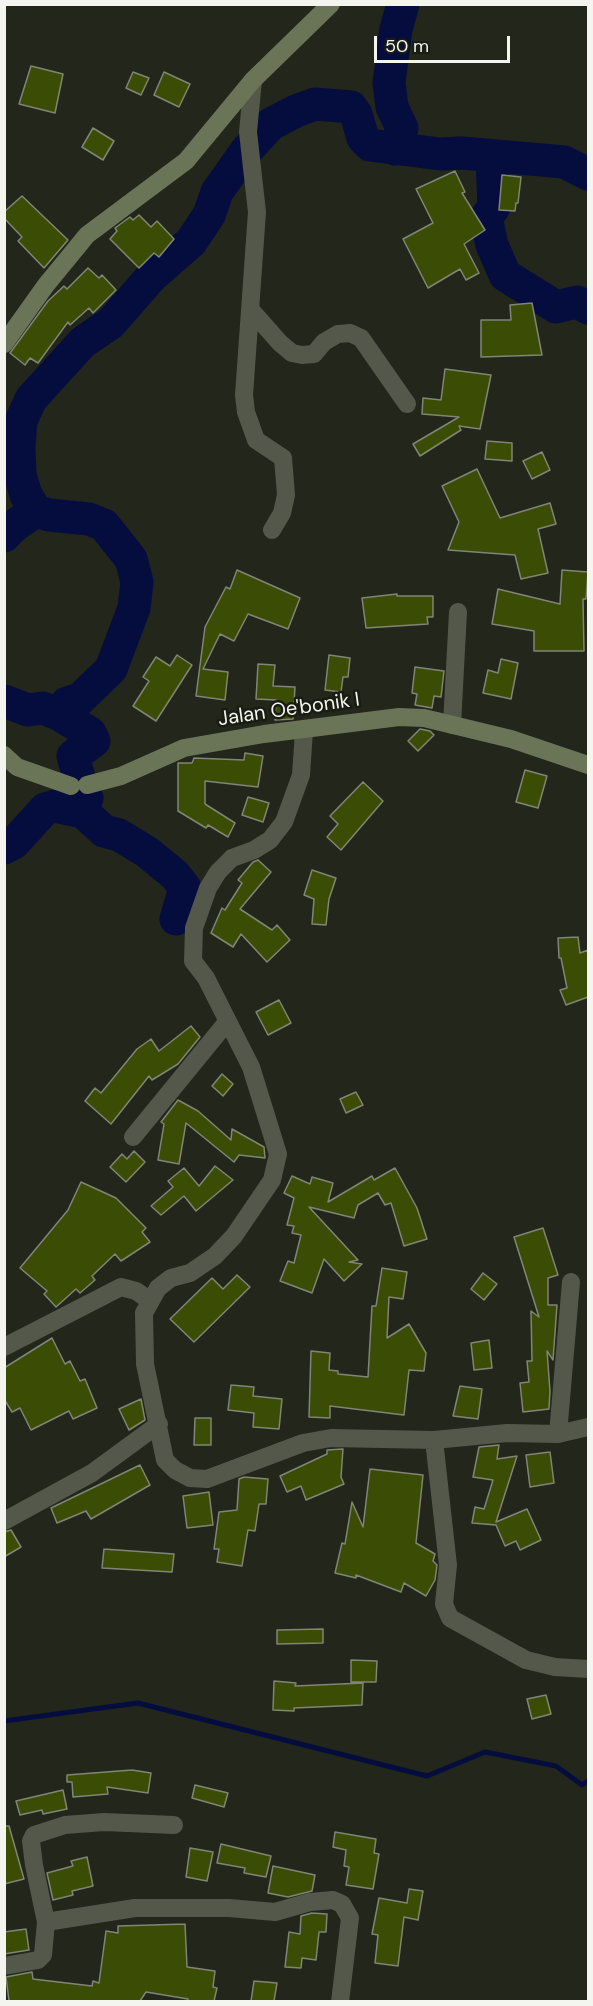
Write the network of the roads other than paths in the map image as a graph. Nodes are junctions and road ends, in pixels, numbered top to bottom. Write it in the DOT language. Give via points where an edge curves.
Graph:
graph roads {
  1 [pos="331,4"];
  2 [pos="254,80"];
  3 [pos="250,309"];
  4 [pos="4,344"];
  5 [pos="407,404"];
  6 [pos="272,530"];
  7 [pos="458,612"];
  8 [pos="452,725"];
  9 [pos="304,730"];
  10 [pos="4,756"];
  11 [pos="588,765"];
  12 [pos="227,1022"];
  13 [pos="134,1137"];
  14 [pos="571,1282"];
  15 [pos="149,1300"];
  16 [pos="4,1347"];
  17 [pos="159,1424"];
  18 [pos="588,1427"];
  19 [pos="558,1434"];
  20 [pos="434,1440"];
  21 [pos="4,1521"];
  22 [pos="588,1670"];
  23 [pos="174,1825"];
  24 [pos="46,1922"];
  25 [pos="4,1966"];
  26 [pos="340,2001"];
  1 -- 2 [label="street"];
  2 -- 3 [label="street" via="248,132 257,213"];
  2 -- 4 [label="street" via="186,161 87,235"];
  3 -- 5 [label="street" via="280,343 302,356 314,354 338,334 350,333 361,338"];
  3 -- 6 [label="street" via="244,385 246,412 256,440 283,458 285,478 282,513"];
  7 -- 8 [label="street"];
  8 -- 9 [label="street, Jalan Oe'bonik I" via="399,717"];
  8 -- 11 [label="street, Jalan Oe'bonik I" via="511,739"];
  9 -- 10 [label="street, Jalan Oe'bonik I" via="184,748 121,776 79,786 17,767"];
  9 -- 12 [label="street" via="301,775 284,822 270,840 232,858 218,872 194,928 193,962 206,978"];
  12 -- 13 [label="street"];
  12 -- 15 [label="street" via="251,1067 278,1154 272,1180 234,1236 215,1256 190,1274 171,1278"];
  14 -- 19 [label="street"];
  15 -- 16 [label="street" via="121,1287"];
  15 -- 17 [label="street" via="144,1313 146,1364"];
  17 -- 20 [label="street" via="165,1460 190,1478 207,1479 303,1443 331,1438"];
  17 -- 21 [label="street" via="92,1473"];
  18 -- 19 [label="street"];
  19 -- 20 [label="street" via="507,1433"];
  20 -- 22 [label="street" via="448,1565 444,1605 450,1618 526,1660"];
  23 -- 24 [label="street" via="104,1822 65,1825 34,1835 34,1865"];
  24 -- 25 [label="street" via="43,1955 38,1960"];
  24 -- 26 [label="street" via="135,1908 275,1912 333,1900 342,1904 350,1918"];
}
